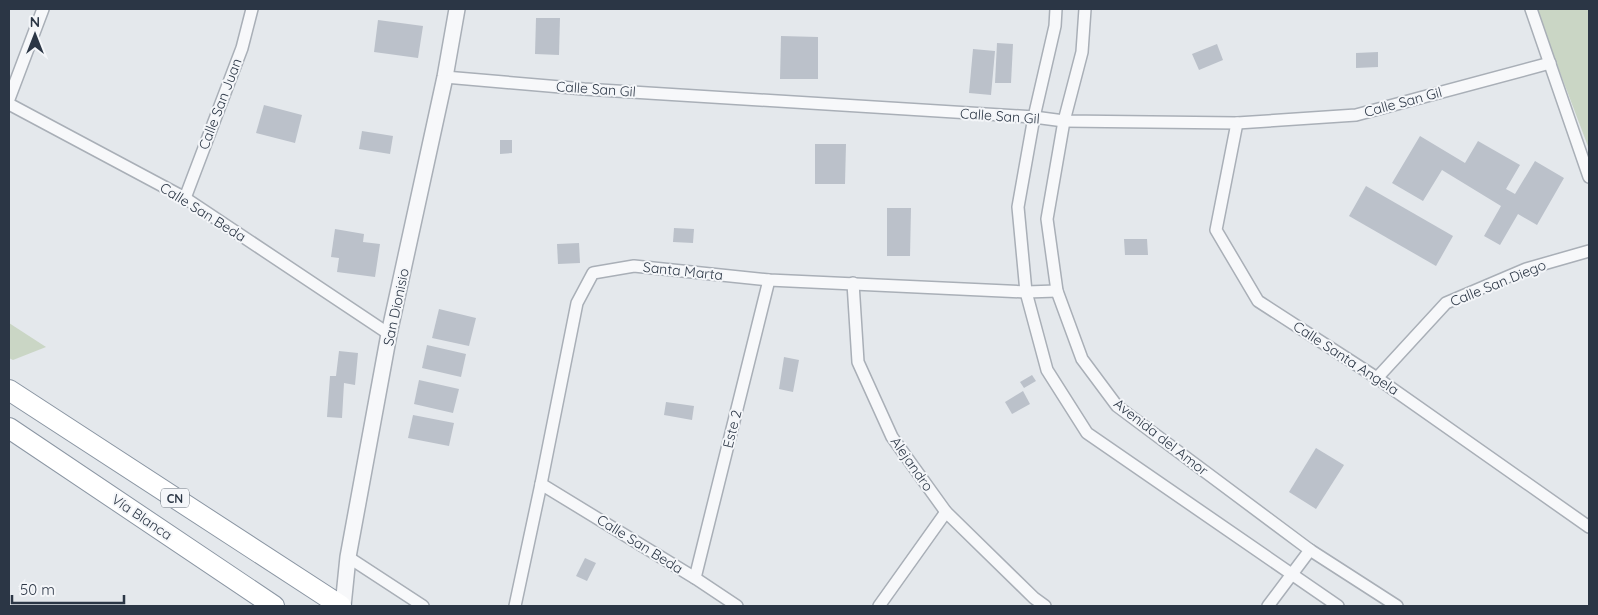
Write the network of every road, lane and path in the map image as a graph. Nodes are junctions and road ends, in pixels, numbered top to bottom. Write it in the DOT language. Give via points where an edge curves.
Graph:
graph roads {
  1 [pos="42,9"];
  2 [pos="252,9"];
  3 [pos="457,9"];
  4 [pos="1056,9"];
  5 [pos="1085,9"];
  6 [pos="1531,9"];
  7 [pos="1550,63"];
  8 [pos="445,77"];
  9 [pos="9,99"];
  10 [pos="9,104"];
  11 [pos="1034,117"];
  12 [pos="1064,121"];
  13 [pos="1237,122"];
  14 [pos="1589,177"];
  15 [pos="185,198"];
  16 [pos="1589,251"];
  17 [pos="769,280"];
  18 [pos="853,283"];
  19 [pos="1056,291"];
  20 [pos="1026,292"];
  21 [pos="389,334"];
  22 [pos="1377,378"];
  23 [pos="9,390"];
  24 [pos="9,428"];
  25 [pos="541,484"];
  26 [pos="946,512"];
  27 [pos="1589,527"];
  28 [pos="1310,550"];
  29 [pos="348,557"];
  30 [pos="1291,575"];
  31 [pos="696,578"];
  32 [pos="274,606"];
  33 [pos="342,606"];
  34 [pos="423,606"];
  35 [pos="515,606"];
  36 [pos="737,606"];
  37 [pos="879,606"];
  38 [pos="1045,606"];
  39 [pos="1268,606"];
  40 [pos="1338,606"];
  41 [pos="1397,606"];
  1 -- 9 [label="street"];
  2 -- 15 [label="street, Calle San Juan" via="242,48"];
  3 -- 8 [label="street, San Dionisio"];
  4 -- 11 [label="street"];
  5 -- 12 [label="street, Avenida del Amor" via="1082,52"];
  6 -- 7 [label="street"];
  7 -- 13 [label="street, Calle San Gil" via="1356,115"];
  7 -- 14 [label="street"];
  8 -- 11 [label="street, Calle San Gil" via="584,89"];
  8 -- 21 [label="street, San Dionisio"];
  10 -- 15 [label="street, Calle San Beda"];
  11 -- 12 [label="street, Calle San Gil"];
  11 -- 20 [label="street" via="1018,207"];
  12 -- 13 [label="street, Calle San Gil"];
  12 -- 19 [label="street, Avenida del Amor" via="1046,219"];
  13 -- 22 [label="street, Calle Santa Angela" via="1216,230 1258,301"];
  15 -- 21 [label="street, Calle San Beda"];
  16 -- 22 [label="street, Calle San Diego" via="1526,269 1446,303"];
  17 -- 18 [label="street, Santa Marta"];
  17 -- 25 [label="street, Santa Marta" via="634,266 593,273 577,303"];
  17 -- 31 [label="street, Este 2"];
  18 -- 20 [label="street, Santa Marta"];
  18 -- 26 [label="street, Alejandro" via="858,362 892,437"];
  19 -- 20 [label="street, Santa Marta"];
  19 -- 28 [label="street, Avenida del Amor" via="1082,359 1117,406"];
  20 -- 30 [label="street" via="1047,370 1087,433"];
  21 -- 29 [label="street, San Dionisio"];
  22 -- 27 [label="street, Calle Santa Angela"];
  23 -- 33 [label="highway, CN"];
  24 -- 32 [label="highway, Vía Blanca / CN"];
  25 -- 31 [label="street, Calle San Beda"];
  25 -- 35 [label="street, Santa Marta"];
  26 -- 37 [label="street"];
  26 -- 38 [label="street, Alejandro"];
  28 -- 30 [label="street"];
  28 -- 41 [label="street, Avenida del Amor"];
  29 -- 33 [label="street, San Dionisio"];
  29 -- 34 [label="street"];
  30 -- 39 [label="street"];
  30 -- 40 [label="street"];
  31 -- 36 [label="street, Calle San Beda"];
}
